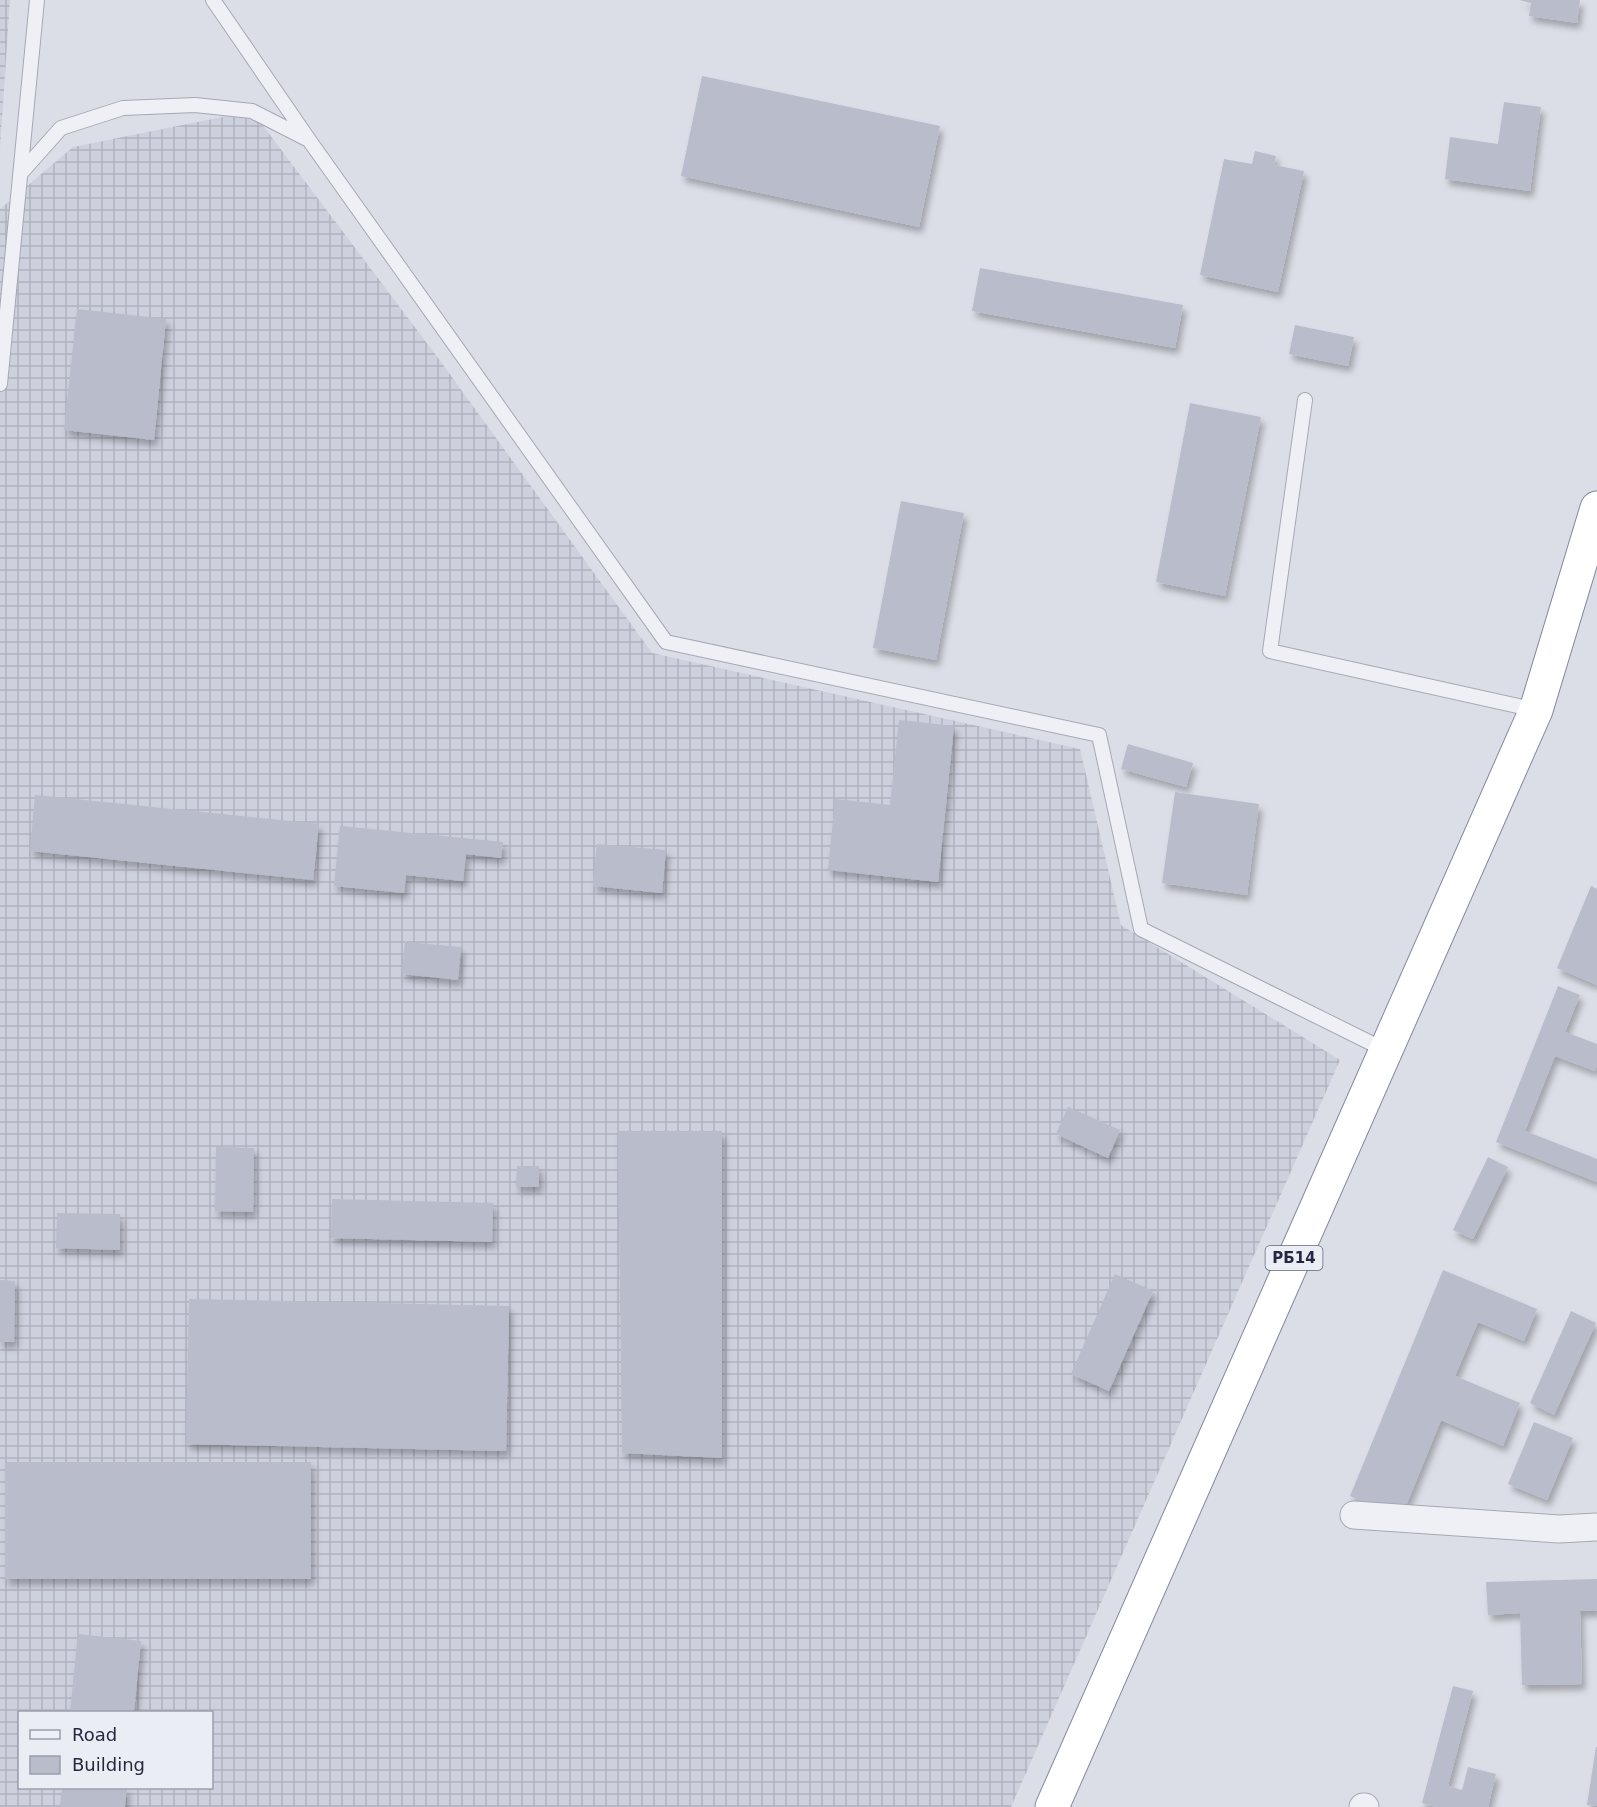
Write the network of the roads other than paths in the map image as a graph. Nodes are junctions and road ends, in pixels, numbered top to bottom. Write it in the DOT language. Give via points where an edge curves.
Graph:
graph roads {
  1 [pos="37,0"];
  2 [pos="213,0"];
  3 [pos="309,140"];
  4 [pos="20,174"];
  5 [pos="0,384"];
  6 [pos="1305,400"];
  7 [pos="1597,508"];
  8 [pos="1536,710"];
  9 [pos="1385,1050"];
  10 [pos="1354,1515"];
  11 [pos="1597,1527"];
  12 [pos="1052,1807"];
  1 -- 4 [label="lane"];
  2 -- 3 [label="lane"];
  3 -- 4 [label="lane" via="252,111 195,105 123,108 61,128"];
  3 -- 9 [label="lane" via="666,642 1100,735 1141,929"];
  4 -- 5 [label="lane"];
  6 -- 8 [label="lane" via="1270,651"];
  7 -- 8 [label="highway, РБ14"];
  8 -- 9 [label="highway, РБ14"];
  9 -- 12 [label="highway, РБ14"];
  10 -- 11 [label="street" via="1558,1529"];
}
